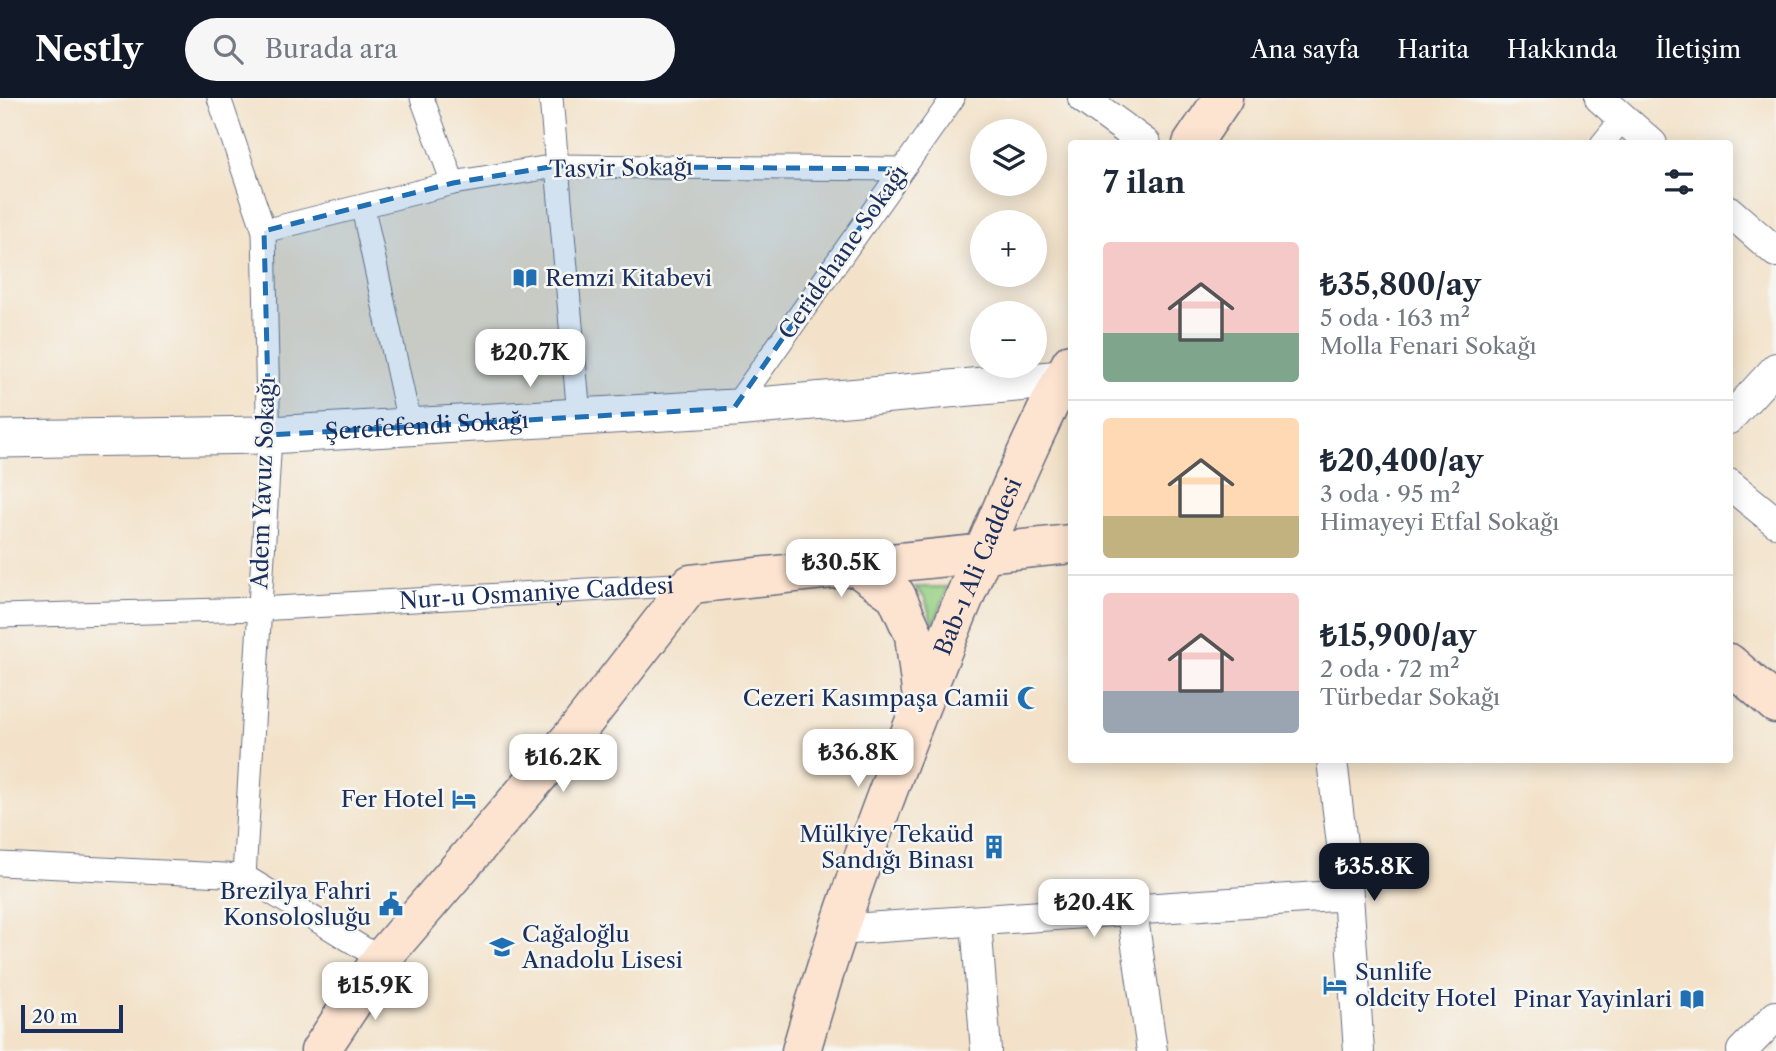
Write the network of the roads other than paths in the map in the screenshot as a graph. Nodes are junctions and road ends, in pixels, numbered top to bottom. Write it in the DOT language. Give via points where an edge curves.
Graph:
graph roads {
  1 [pos="219,98"];
  2 [pos="422,98"];
  3 [pos="551,98"];
  4 [pos="953,98"];
  5 [pos="1083,98"];
  6 [pos="1223,98"];
  7 [pos="1600,98"];
  8 [pos="1623,118"];
  9 [pos="1141,140"];
  10 [pos="1195,140"];
  11 [pos="1605,140"];
  12 [pos="1648,140"];
  13 [pos="556,166"];
  14 [pos="901,169"];
  15 [pos="453,183"];
  16 [pos="363,208"];
  17 [pos="1733,214"];
  18 [pos="264,231"];
  19 [pos="1776,252"];
  20 [pos="1776,368"];
  21 [pos="1067,371"];
  22 [pos="734,408"];
  23 [pos="1733,415"];
  24 [pos="579,416"];
  25 [pos="412,424"];
  26 [pos="269,435"];
  27 [pos="0,439"];
  28 [pos="1733,487"];
  29 [pos="1776,522"];
  30 [pos="1068,544"];
  31 [pos="984,552"];
  32 [pos="858,568"];
  33 [pos="691,584"];
  34 [pos="259,608"];
  35 [pos="0,616"];
  36 [pos="1733,666"];
  37 [pos="922,703"];
  38 [pos="1776,704"];
  39 [pos="1332,763"];
  40 [pos="0,864"];
  41 [pos="244,876"];
  42 [pos="1348,895"];
  43 [pos="1132,911"];
  44 [pos="976,922"];
  45 [pos="837,930"];
  46 [pos="381,959"];
  47 [pos="1776,1016"];
  48 [pos="320,1051"];
  49 [pos="801,1051"];
  50 [pos="986,1051"];
  51 [pos="1152,1051"];
  52 [pos="1359,1051"];
  53 [pos="1742,1051"];
  1 -- 18 [label="street, Adem Yavuz Sokağı"];
  2 -- 15 [label="street"];
  3 -- 13 [label="street"];
  4 -- 14 [label="street, Ceridehane Sokağı"];
  5 -- 9 [label="street"];
  6 -- 10 [label="main road"];
  7 -- 8 [label="street"];
  8 -- 11 [label="street"];
  8 -- 12 [label="street"];
  13 -- 14 [label="street, Tasvir Sokağı"];
  13 -- 15 [label="street, Tasvir Sokağı"];
  13 -- 24 [label="street"];
  14 -- 22 [label="street, Ceridehane Sokağı"];
  15 -- 16 [label="street, Tasvir Sokağı"];
  16 -- 18 [label="street, Tasvir Sokağı"];
  16 -- 25 [label="street"];
  17 -- 19 [label="street"];
  18 -- 26 [label="street, Adem Yavuz Sokağı"];
  20 -- 23 [label="street"];
  21 -- 22 [label="street, Şerefefendi Sokağı"];
  21 -- 31 [label="main road, Bab-ı Ali Caddesi"];
  22 -- 24 [label="street, Şerefefendi Sokağı"];
  24 -- 25 [label="street, Şerefefendi Sokağı"];
  25 -- 26 [label="street, Şerefefendi Sokağı"];
  26 -- 27 [label="street, Şerefefendi Sokağı"];
  26 -- 34 [label="street, Adem Yavuz Sokağı"];
  28 -- 29 [label="street"];
  30 -- 31 [label="main road, Nur-u Osmaniye Caddesi"];
  31 -- 32 [label="main road, Nur-u Osmaniye Caddesi"];
  31 -- 37 [label="main road, Bab-ı Ali Caddesi"];
  32 -- 33 [label="main road, Nur-u Osmaniye Caddesi"];
  32 -- 37 [label="main road" via="896,594 914,635"];
  33 -- 34 [label="street, Nur-u Osmaniye Caddesi"];
  33 -- 46 [label="main road" via="576,732"];
  34 -- 35 [label="street, Nur-u Osmaniye Caddesi"];
  34 -- 41 [label="street, Adem Yavuz Sokağı"];
  36 -- 38 [label="main road"];
  37 -- 45 [label="main road, Bab-ı Ali Caddesi"];
  39 -- 42 [label="street"];
  40 -- 41 [label="street"];
  41 -- 46 [label="street"];
  42 -- 43 [label="street"];
  42 -- 52 [label="street"];
  43 -- 44 [label="street"];
  43 -- 51 [label="street"];
  44 -- 45 [label="street"];
  44 -- 50 [label="street"];
  45 -- 49 [label="main road, Bab-ı Ali Caddesi"];
  46 -- 48 [label="main road"];
  47 -- 53 [label="street"];
}
